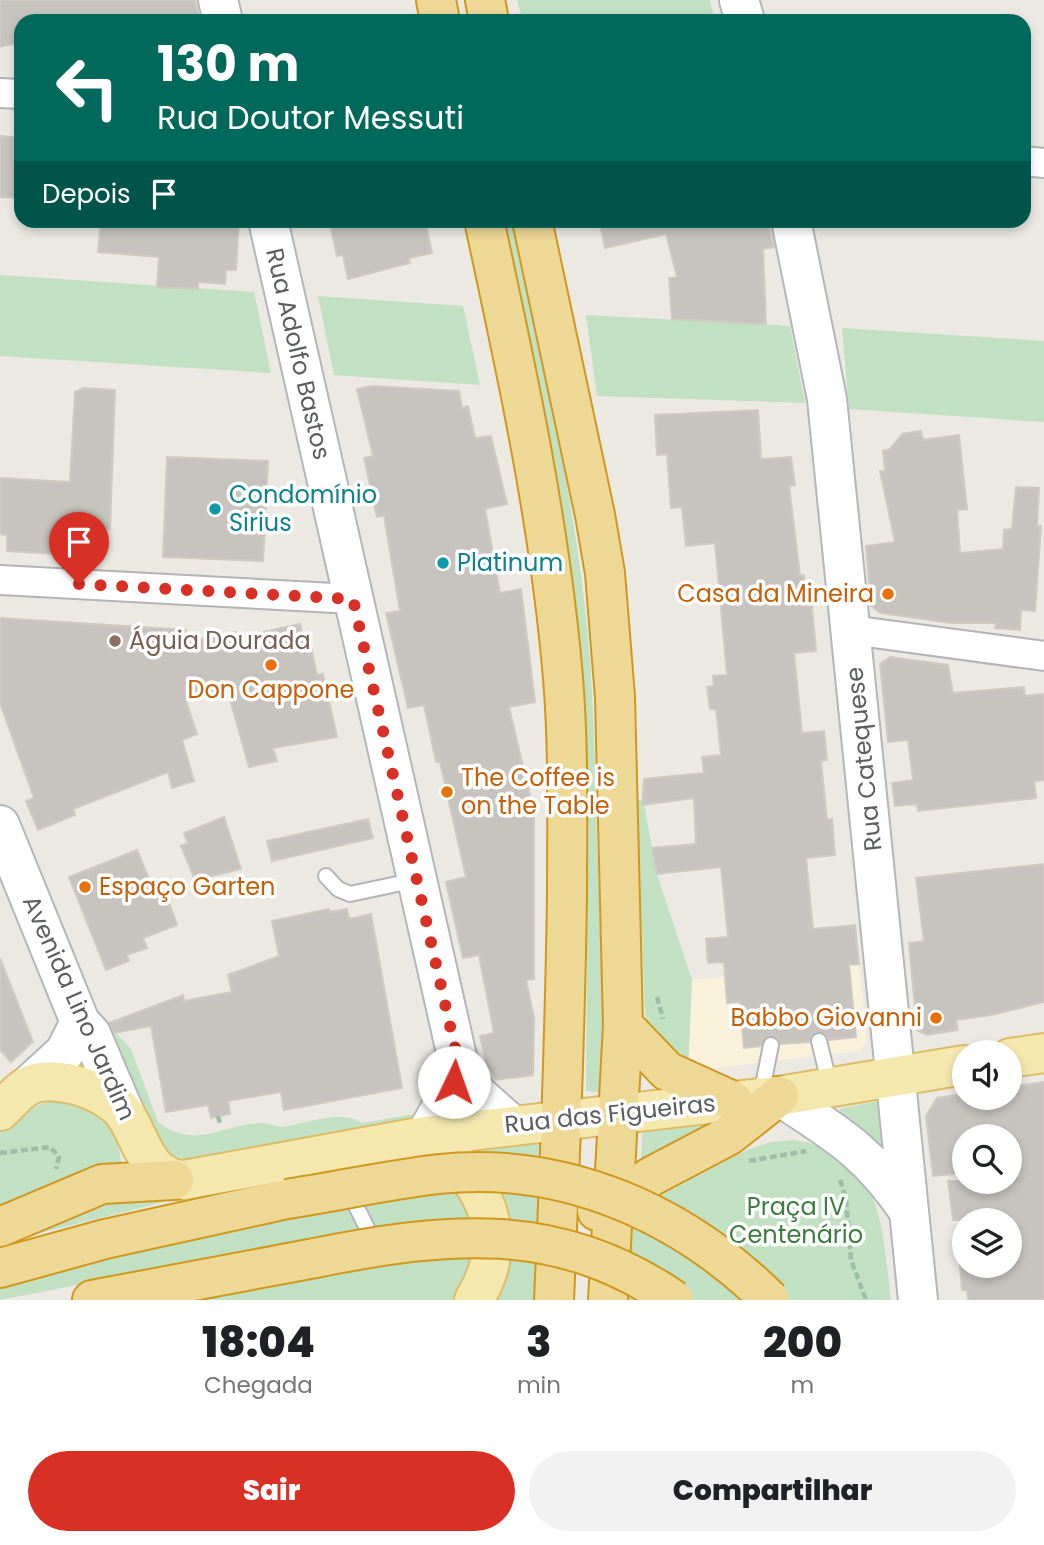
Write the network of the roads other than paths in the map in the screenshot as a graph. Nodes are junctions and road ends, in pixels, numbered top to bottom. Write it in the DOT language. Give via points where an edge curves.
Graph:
graph roads {
  1 [pos="270,228"];
  2 [pos="486,228"];
  3 [pos="534,228"];
  4 [pos="792,228"];
  5 [pos="0,580"];
  6 [pos="353,599"];
  7 [pos="851,630"];
  8 [pos="1044,656"];
  9 [pos="0,825"];
  10 [pos="326,876"];
  11 [pos="417,880"];
  12 [pos="80,1022"];
  13 [pos="623,1025"];
  14 [pos="819,1041"];
  15 [pos="771,1045"];
  16 [pos="1044,1053"];
  17 [pos="1022,1056"];
  18 [pos="458,1061"];
  19 [pos="952,1067"];
  20 [pos="895,1075"];
  21 [pos="29,1085"];
  22 [pos="830,1087"];
  23 [pos="758,1098"];
  24 [pos="0,1111"];
  25 [pos="619,1114"];
  26 [pos="126,1116"];
  27 [pos="563,1119"];
  28 [pos="512,1125"];
  29 [pos="425,1136"];
  30 [pos="335,1163"];
  31 [pos="174,1180"];
  32 [pos="613,1200"];
  33 [pos="909,1212"];
  34 [pos="0,1227"];
  35 [pos="557,1236"];
  36 [pos="382,1257"];
  37 [pos="0,1268"];
  38 [pos="92,1300"];
  39 [pos="474,1300"];
  40 [pos="554,1300"];
  41 [pos="608,1300"];
  42 [pos="674,1300"];
  43 [pos="769,1300"];
  44 [pos="918,1300"];
  1 -- 6 [label="main road, Rua Adolfo Bastos"];
  2 -- 27 [label="highway" via="526,413 563,681 568,788"];
  3 -- 13 [label="highway" via="605,573 618,762"];
  4 -- 7 [label="main road, Rua Catequese" via="825,386"];
  5 -- 6 [label="street"];
  6 -- 11 [label="main road, Rua Adolfo Bastos"];
  7 -- 8 [label="street"];
  7 -- 20 [label="main road, Rua Catequese"];
  9 -- 12 [label="main road, Avenida Lino Jardim"];
  10 -- 11 [label="lane" via="350,894"];
  11 -- 18 [label="main road, Rua Adolfo Bastos"];
  12 -- 21 [label="main road" via="71,1045"];
  12 -- 26 [label="main road, Avenida Lino Jardim" via="91,1034"];
  13 -- 23 [label="highway" via="667,1071"];
  13 -- 25 [label="highway"];
  14 -- 22 [label="lane"];
  15 -- 23 [label="lane"];
  16 -- 17 [label="main road"];
  18 -- 28 [label="main road, Rua Adolfo Bastos" via="477,1094"];
  18 -- 29 [label="main road, Rua Adolfo Bastos" via="450,1092"];
  19 -- 20 [label="main road, Rua das Figueiras"];
  20 -- 22 [label="main road, Rua das Figueiras"];
  20 -- 33 [label="main road, Rua Catequese"];
  21 -- 24 [label="main road"];
  21 -- 26 [label="main road" via="56,1082 82,1086 106,1098"];
  22 -- 23 [label="main road, Rua das Figueiras"];
  23 -- 25 [label="main road, Rua das Figueiras"];
  23 -- 32 [label="highway" via="728,1136"];
  23 -- 33 [label="main road" via="863,1153"];
  25 -- 27 [label="main road, Rua das Figueiras"];
  25 -- 32 [label="highway"];
  26 -- 31 [label="main road, Avenida Lino Jardim" via="146,1158"];
  27 -- 28 [label="main road, Rua das Figueiras"];
  27 -- 35 [label="highway"];
  28 -- 29 [label="main road, Rua das Figueiras"];
  29 -- 30 [label="main road, Rua das Figueiras"];
  29 -- 39 [label="main road" via="470,1175 490,1215 491,1257"];
  30 -- 31 [label="main road, Rua das Figueiras"];
  30 -- 36 [label="lane"];
  31 -- 34 [label="highway" via="102,1184"];
  32 -- 35 [label="highway"];
  32 -- 41 [label="highway"];
  33 -- 44 [label="main road, Rua Catequese"];
  35 -- 40 [label="highway"];
  37 -- 43 [label="highway, bridge" via="105,1239 288,1199 440,1174 501,1173 550,1179 620,1199 685,1231 744,1274"];
  38 -- 42 [label="highway, bridge" via="419,1239 482,1236 519,1238 589,1255 623,1269"];
}
